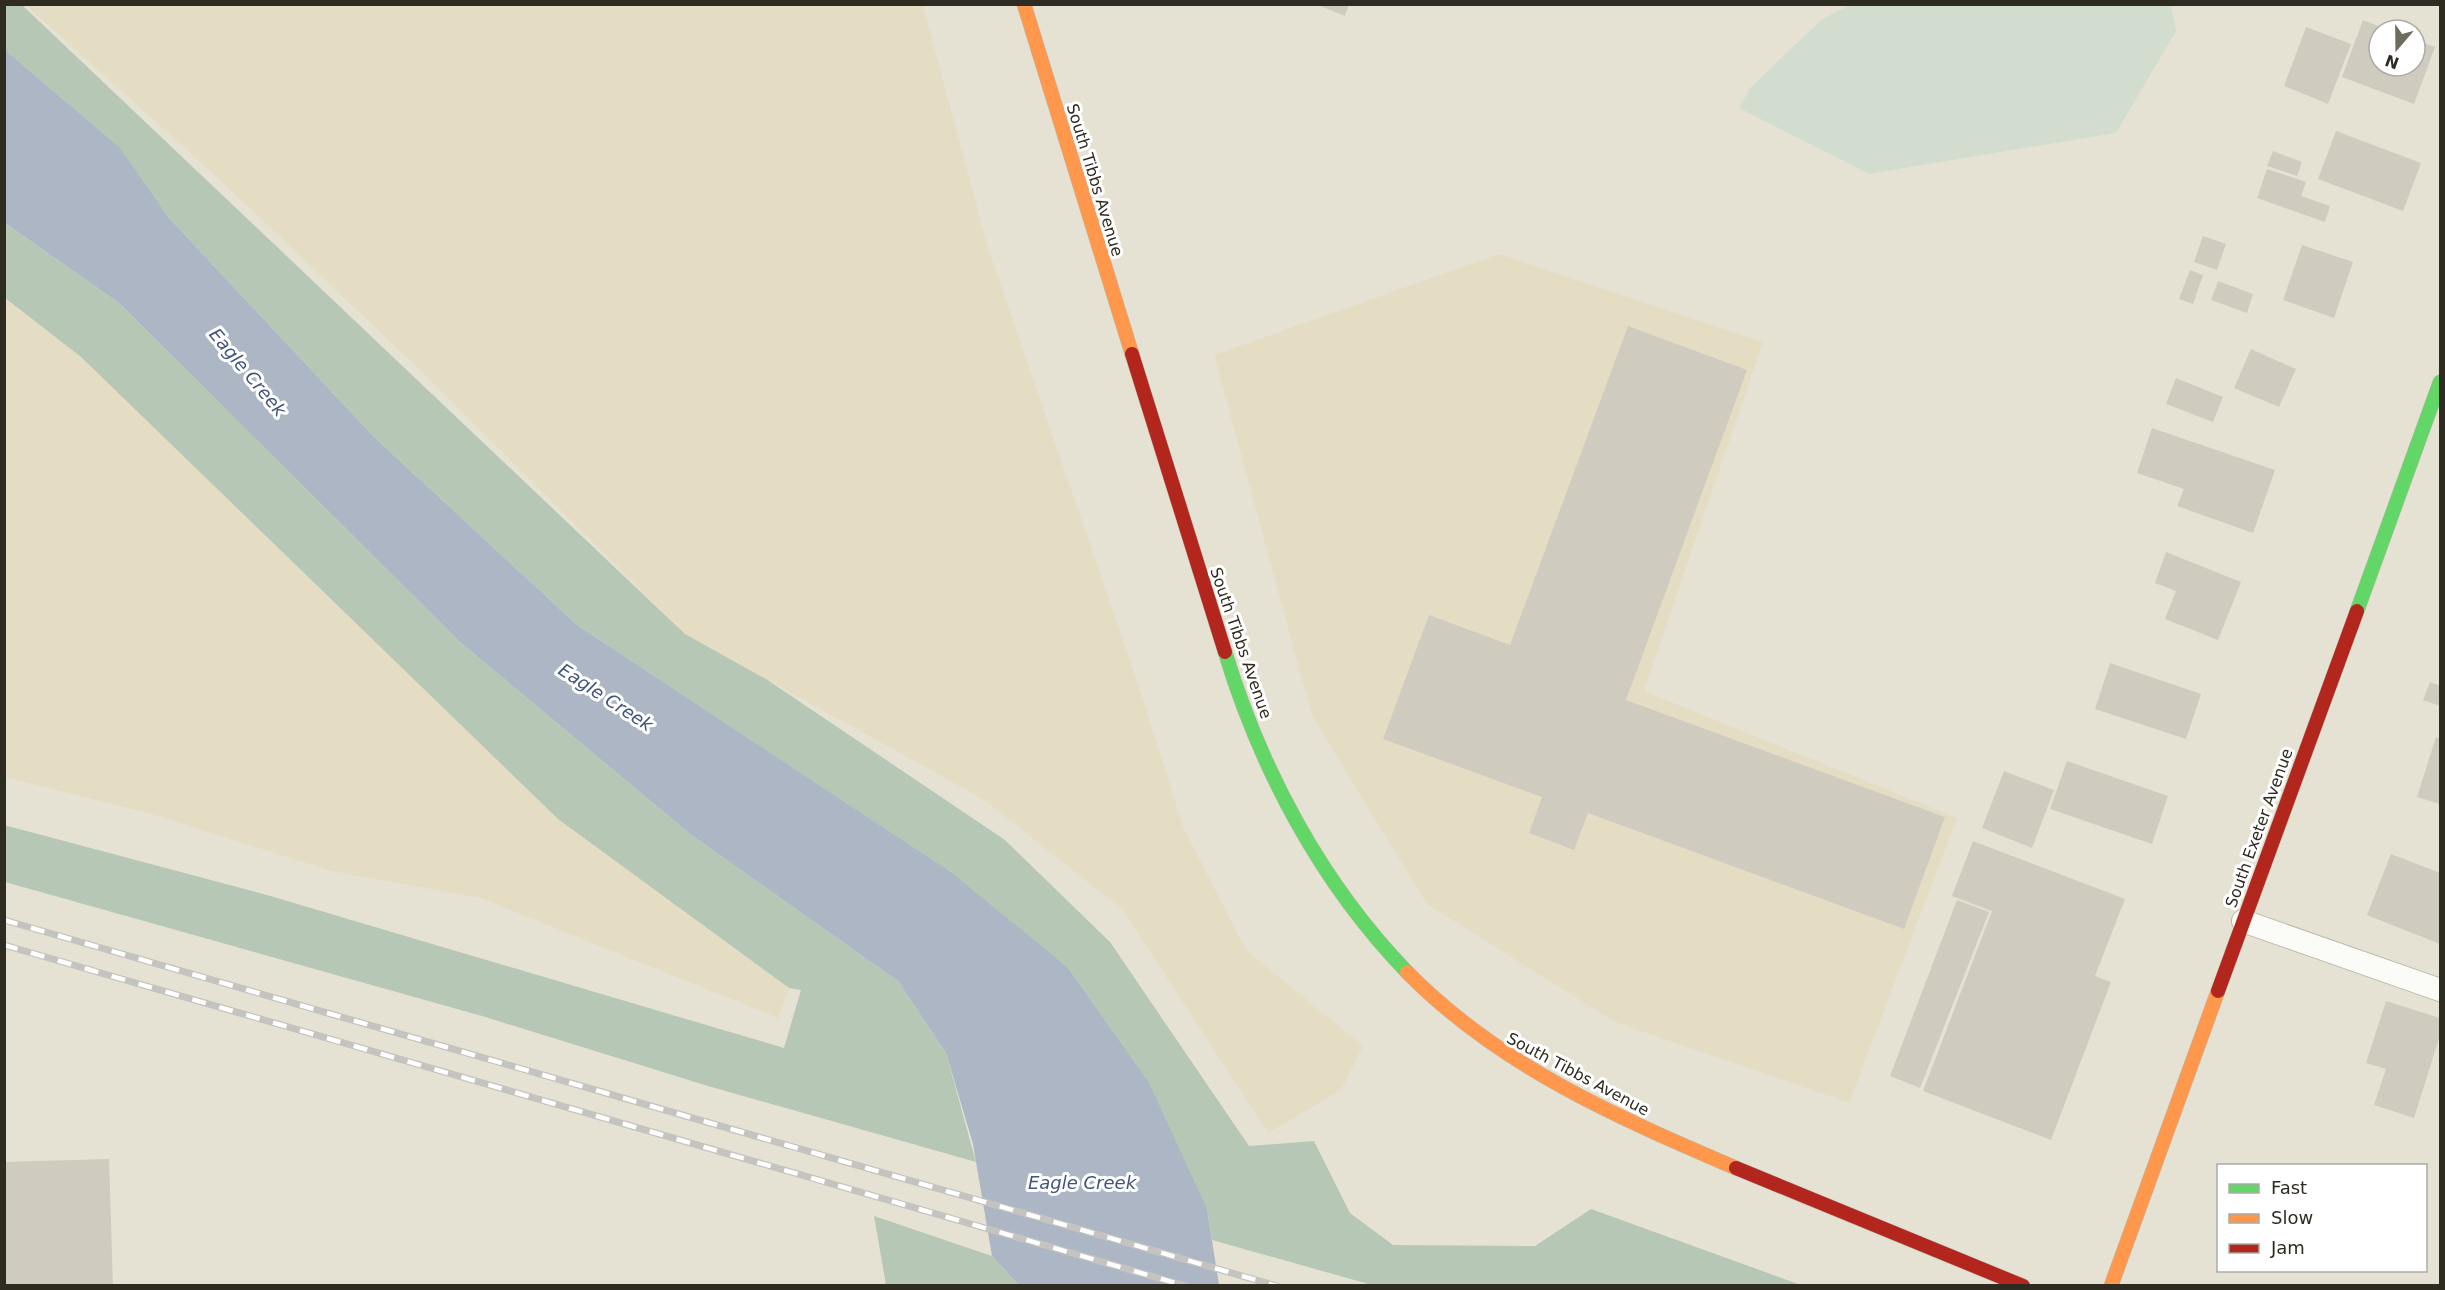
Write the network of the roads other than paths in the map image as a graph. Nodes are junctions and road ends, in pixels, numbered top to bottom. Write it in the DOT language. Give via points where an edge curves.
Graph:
graph roads {
  1 [pos="1024,4"];
  2 [pos="2440,382"];
  3 [pos="2243,921"];
  4 [pos="2440,990"];
  5 [pos="2023,1286"];
  6 [pos="2111,1286"];
  1 -- 5 [label="main road, South Tibbs Avenue" via="1239,699 1286,802 1350,902 1440,1004 1517,1064 1638,1126"];
  2 -- 3 [label="main road, South Exeter Avenue"];
  3 -- 4 [label="lane"];
  3 -- 6 [label="main road, South Exeter Avenue"];
}
